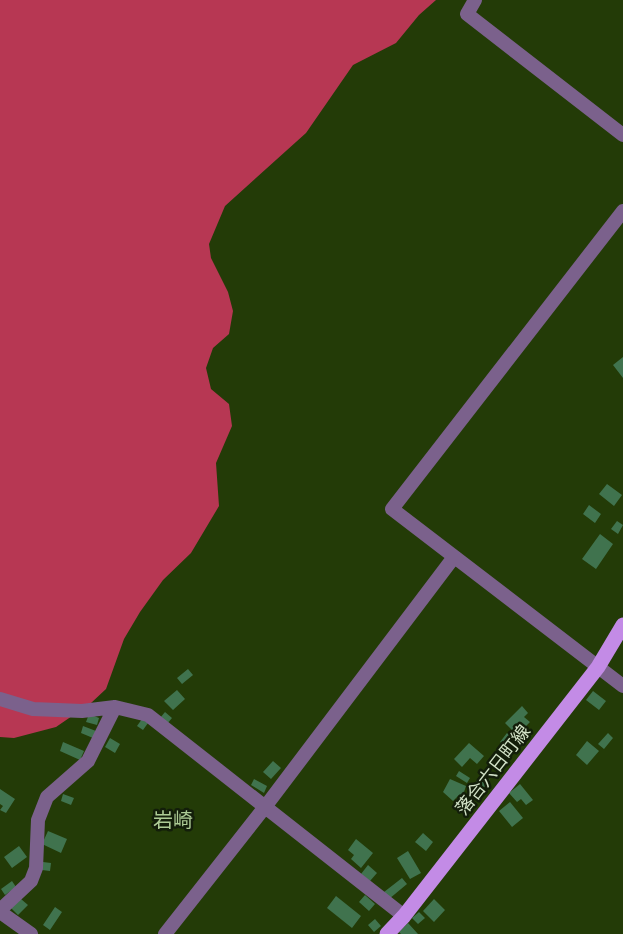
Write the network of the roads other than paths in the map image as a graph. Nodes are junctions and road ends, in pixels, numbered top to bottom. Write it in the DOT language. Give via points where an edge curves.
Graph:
graph roads {
  1 [pos="475,0"];
  2 [pos="623,135"];
  3 [pos="623,211"];
  4 [pos="454,557"];
  5 [pos="623,625"];
  6 [pos="598,667"];
  7 [pos="623,686"];
  8 [pos="0,699"];
  9 [pos="115,707"];
  10 [pos="265,807"];
  11 [pos="0,911"];
  12 [pos="404,916"];
  13 [pos="31,934"];
  14 [pos="165,934"];
  15 [pos="387,934"];
  1 -- 2 [label="street" via="467,14"];
  3 -- 4 [label="street" via="392,509"];
  4 -- 6 [label="street"];
  4 -- 10 [label="street"];
  5 -- 6 [label="main road, 落合六日町線"];
  6 -- 7 [label="street"];
  6 -- 12 [label="main road, 落合六日町線"];
  8 -- 9 [label="street" via="33,709 82,711"];
  9 -- 10 [label="street" via="148,715"];
  9 -- 11 [label="street" via="88,761 47,797 38,820 36,868 31,881"];
  10 -- 12 [label="street"];
  10 -- 14 [label="street"];
  11 -- 13 [label="street"];
  12 -- 15 [label="main road, 落合六日町線"];
}
